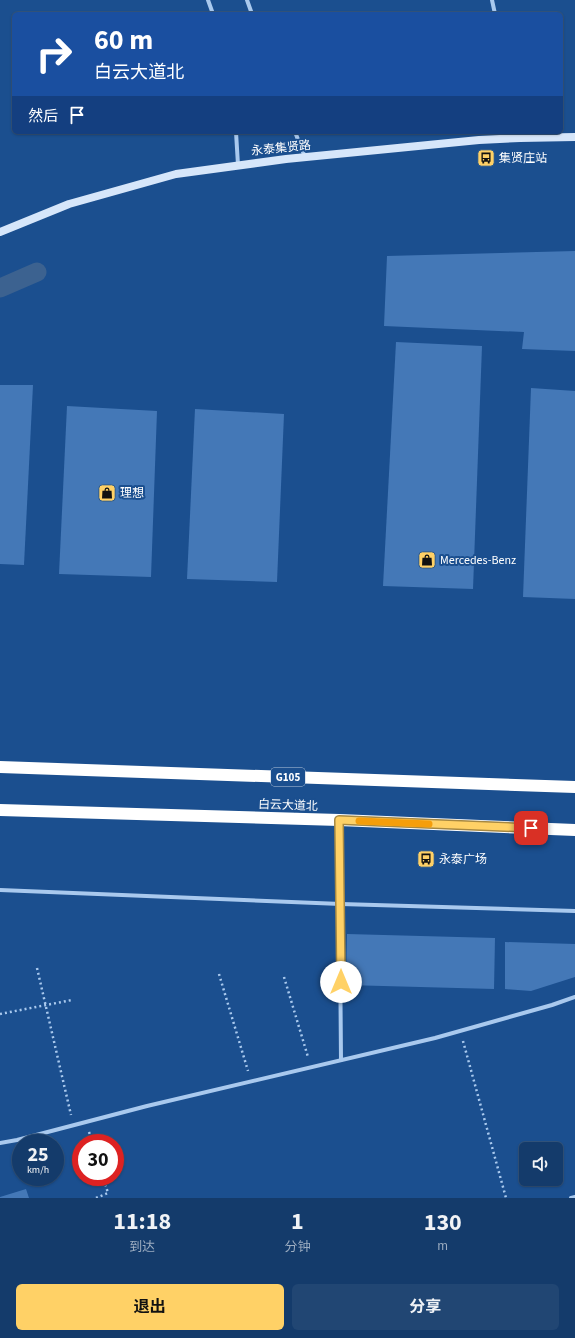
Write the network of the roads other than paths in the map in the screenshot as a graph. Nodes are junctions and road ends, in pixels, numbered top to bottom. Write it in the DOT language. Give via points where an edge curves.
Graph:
graph roads {
  1 [pos="208,0"];
  2 [pos="247,0"];
  3 [pos="492,0"];
  4 [pos="212,12"];
  5 [pos="251,12"];
  6 [pos="495,12"];
  7 [pos="236,134"];
  8 [pos="296,134"];
  9 [pos="520,135"];
  10 [pos="575,137"];
  11 [pos="305,158"];
  12 [pos="238,166"];
  13 [pos="0,232"];
  14 [pos="0,767"];
  15 [pos="575,788"];
  16 [pos="0,810"];
  17 [pos="339,820"];
  18 [pos="575,830"];
  19 [pos="0,890"];
  20 [pos="341,904"];
  21 [pos="575,911"];
  22 [pos="575,997"];
  23 [pos="341,1060"];
  24 [pos="0,1143"];
  25 [pos="575,1197"];
  26 [pos="571,1198"];
  1 -- 4 [label="street"];
  2 -- 5 [label="street"];
  3 -- 6 [label="street"];
  7 -- 12 [label="street"];
  8 -- 11 [label="street"];
  9 -- 10 [label="street, 永泰集贤路"];
  9 -- 11 [label="street, 永泰集贤路"];
  11 -- 12 [label="street, 永泰集贤路"];
  12 -- 13 [label="street, 永泰集贤路" via="176,174 69,204"];
  14 -- 15 [label="highway, G105"];
  16 -- 17 [label="highway, 白云大道北"];
  17 -- 18 [label="highway, 白云大道北"];
  17 -- 20 [label="street"];
  19 -- 20 [label="street"];
  20 -- 21 [label="street"];
  20 -- 23 [label="street"];
  22 -- 23 [label="street" via="460,1031"];
  23 -- 24 [label="street"];
  25 -- 26 [label="street"];
}
